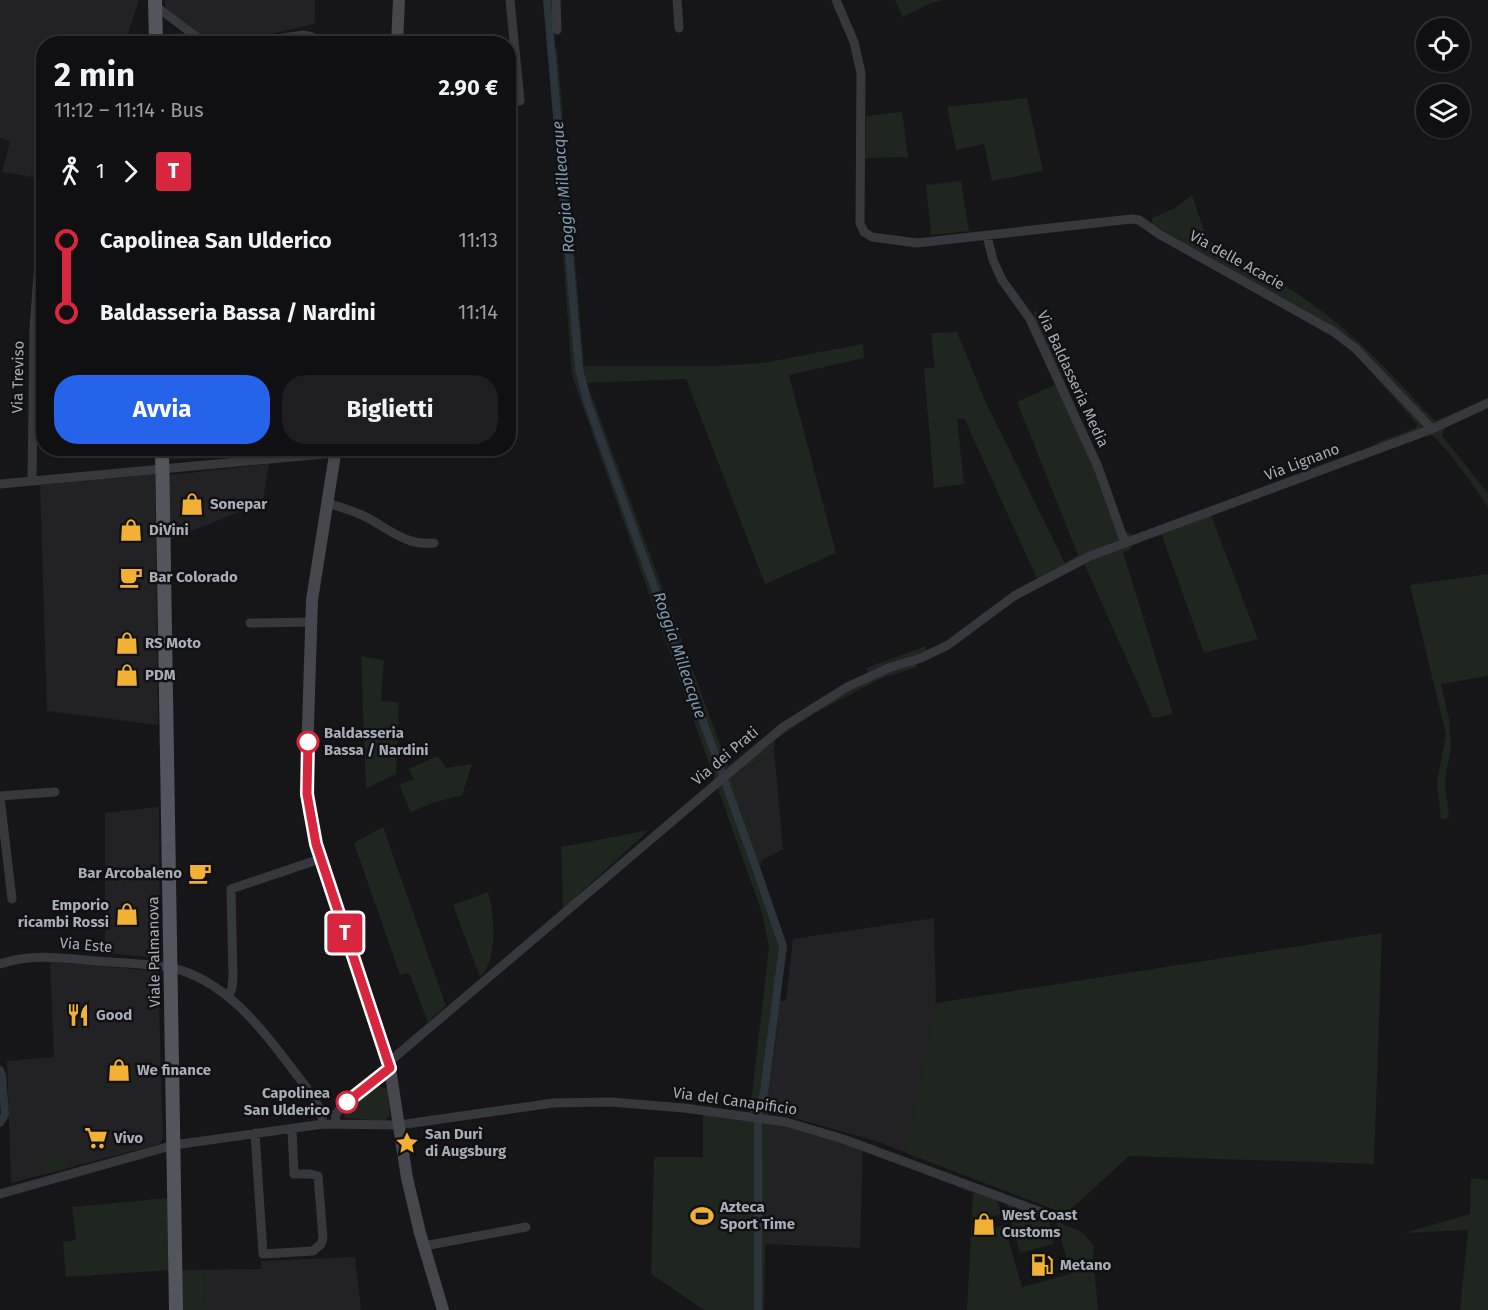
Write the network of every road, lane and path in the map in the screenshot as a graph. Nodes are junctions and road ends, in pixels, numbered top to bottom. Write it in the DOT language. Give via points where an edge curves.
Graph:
graph roads {
  1 [pos="399,0"];
  2 [pos="510,0"];
  3 [pos="556,0"];
  4 [pos="677,0"];
  5 [pos="836,0"];
  6 [pos="153,2"];
  7 [pos="680,28"];
  8 [pos="557,30"];
  9 [pos="155,36"];
  10 [pos="196,36"];
  11 [pos="397,36"];
  12 [pos="511,36"];
  13 [pos="516,84"];
  14 [pos="520,101"];
  15 [pos="987,236"];
  16 [pos="36,302"];
  17 [pos="1488,403"];
  18 [pos="1432,429"];
  19 [pos="162,456"];
  20 [pos="290,456"];
  21 [pos="334,456"];
  22 [pos="163,470"];
  23 [pos="32,480"];
  24 [pos="0,484"];
  25 [pos="327,503"];
  26 [pos="434,543"];
  27 [pos="1125,543"];
  28 [pos="311,622"];
  29 [pos="250,623"];
  30 [pos="55,792"];
  31 [pos="0,796"];
  32 [pos="320,859"];
  33 [pos="12,898"];
  34 [pos="0,964"];
  35 [pos="171,968"];
  36 [pos="228,997"];
  37 [pos="390,1065"];
  38 [pos="323,1124"];
  39 [pos="335,1124"];
  40 [pos="399,1125"];
  41 [pos="292,1129"];
  42 [pos="255,1133"];
  43 [pos="174,1145"];
  44 [pos="0,1194"];
  45 [pos="1052,1216"];
  46 [pos="526,1227"];
  47 [pos="424,1246"];
  48 [pos="176,1310"];
  49 [pos="443,1310"];
  1 -- 11 [label="street"];
  2 -- 12 [label="street"];
  3 -- 8 [label="street"];
  4 -- 7 [label="street"];
  5 -- 15 [label="street" via="854,42 861,73 862,230 880,239 917,243"];
  6 -- 9 [label="main road"];
  6 -- 10 [label="street"];
  13 -- 14 [label="street"];
  15 -- 18 [label="street, Via delle Acacie" via="1139,220 1334,332 1356,349"];
  15 -- 27 [label="street, Via Baldasseria Media" via="1002,280 1030,319 1098,467"];
  16 -- 23 [label="street, Via Treviso"];
  17 -- 18 [label="street, Via Lignano"];
  18 -- 27 [label="street, Via Lignano"];
  19 -- 22 [label="main road, Viale Palmanova"];
  20 -- 22 [label="street"];
  21 -- 25 [label="street"];
  22 -- 23 [label="street"];
  22 -- 35 [label="main road, Viale Palmanova"];
  23 -- 24 [label="street"];
  25 -- 26 [label="street" via="366,517 407,540"];
  25 -- 28 [label="street"];
  27 -- 37 [label="street, Via dei Prati" via="1090,556 1014,596 948,645 847,687 783,727"];
  28 -- 29 [label="street"];
  28 -- 32 [label="street" via="307,794"];
  30 -- 31 [label="street"];
  31 -- 33 [label="street"];
  32 -- 36 [label="street" via="231,889 233,976"];
  32 -- 37 [label="street"];
  34 -- 35 [label="street, Via Este" via="46,956"];
  35 -- 36 [label="street, Via Este"];
  35 -- 43 [label="main road, Viale Palmanova"];
  36 -- 38 [label="street, Via Este" via="265,1034 309,1091"];
  37 -- 39 [label="street, Via dei Prati" via="341,1108"];
  37 -- 40 [label="street"];
  38 -- 39 [label="street, Via del Canapificio"];
  38 -- 41 [label="street, Via del Canapificio"];
  39 -- 40 [label="street, Via del Canapificio"];
  40 -- 45 [label="street, Via del Canapificio" via="581,1102 645,1104 751,1116 796,1124 843,1139"];
  40 -- 47 [label="street"];
  41 -- 42 [label="street, Via del Canapificio"];
  41 -- 42 [label="street" via="294,1174 318,1176 323,1238 314,1251 263,1254"];
  42 -- 43 [label="street, Via del Canapificio"];
  43 -- 44 [label="street, Via del Canapificio"];
  43 -- 48 [label="main road, Viale Palmanova"];
  46 -- 47 [label="street"];
  47 -- 49 [label="street"];
}
